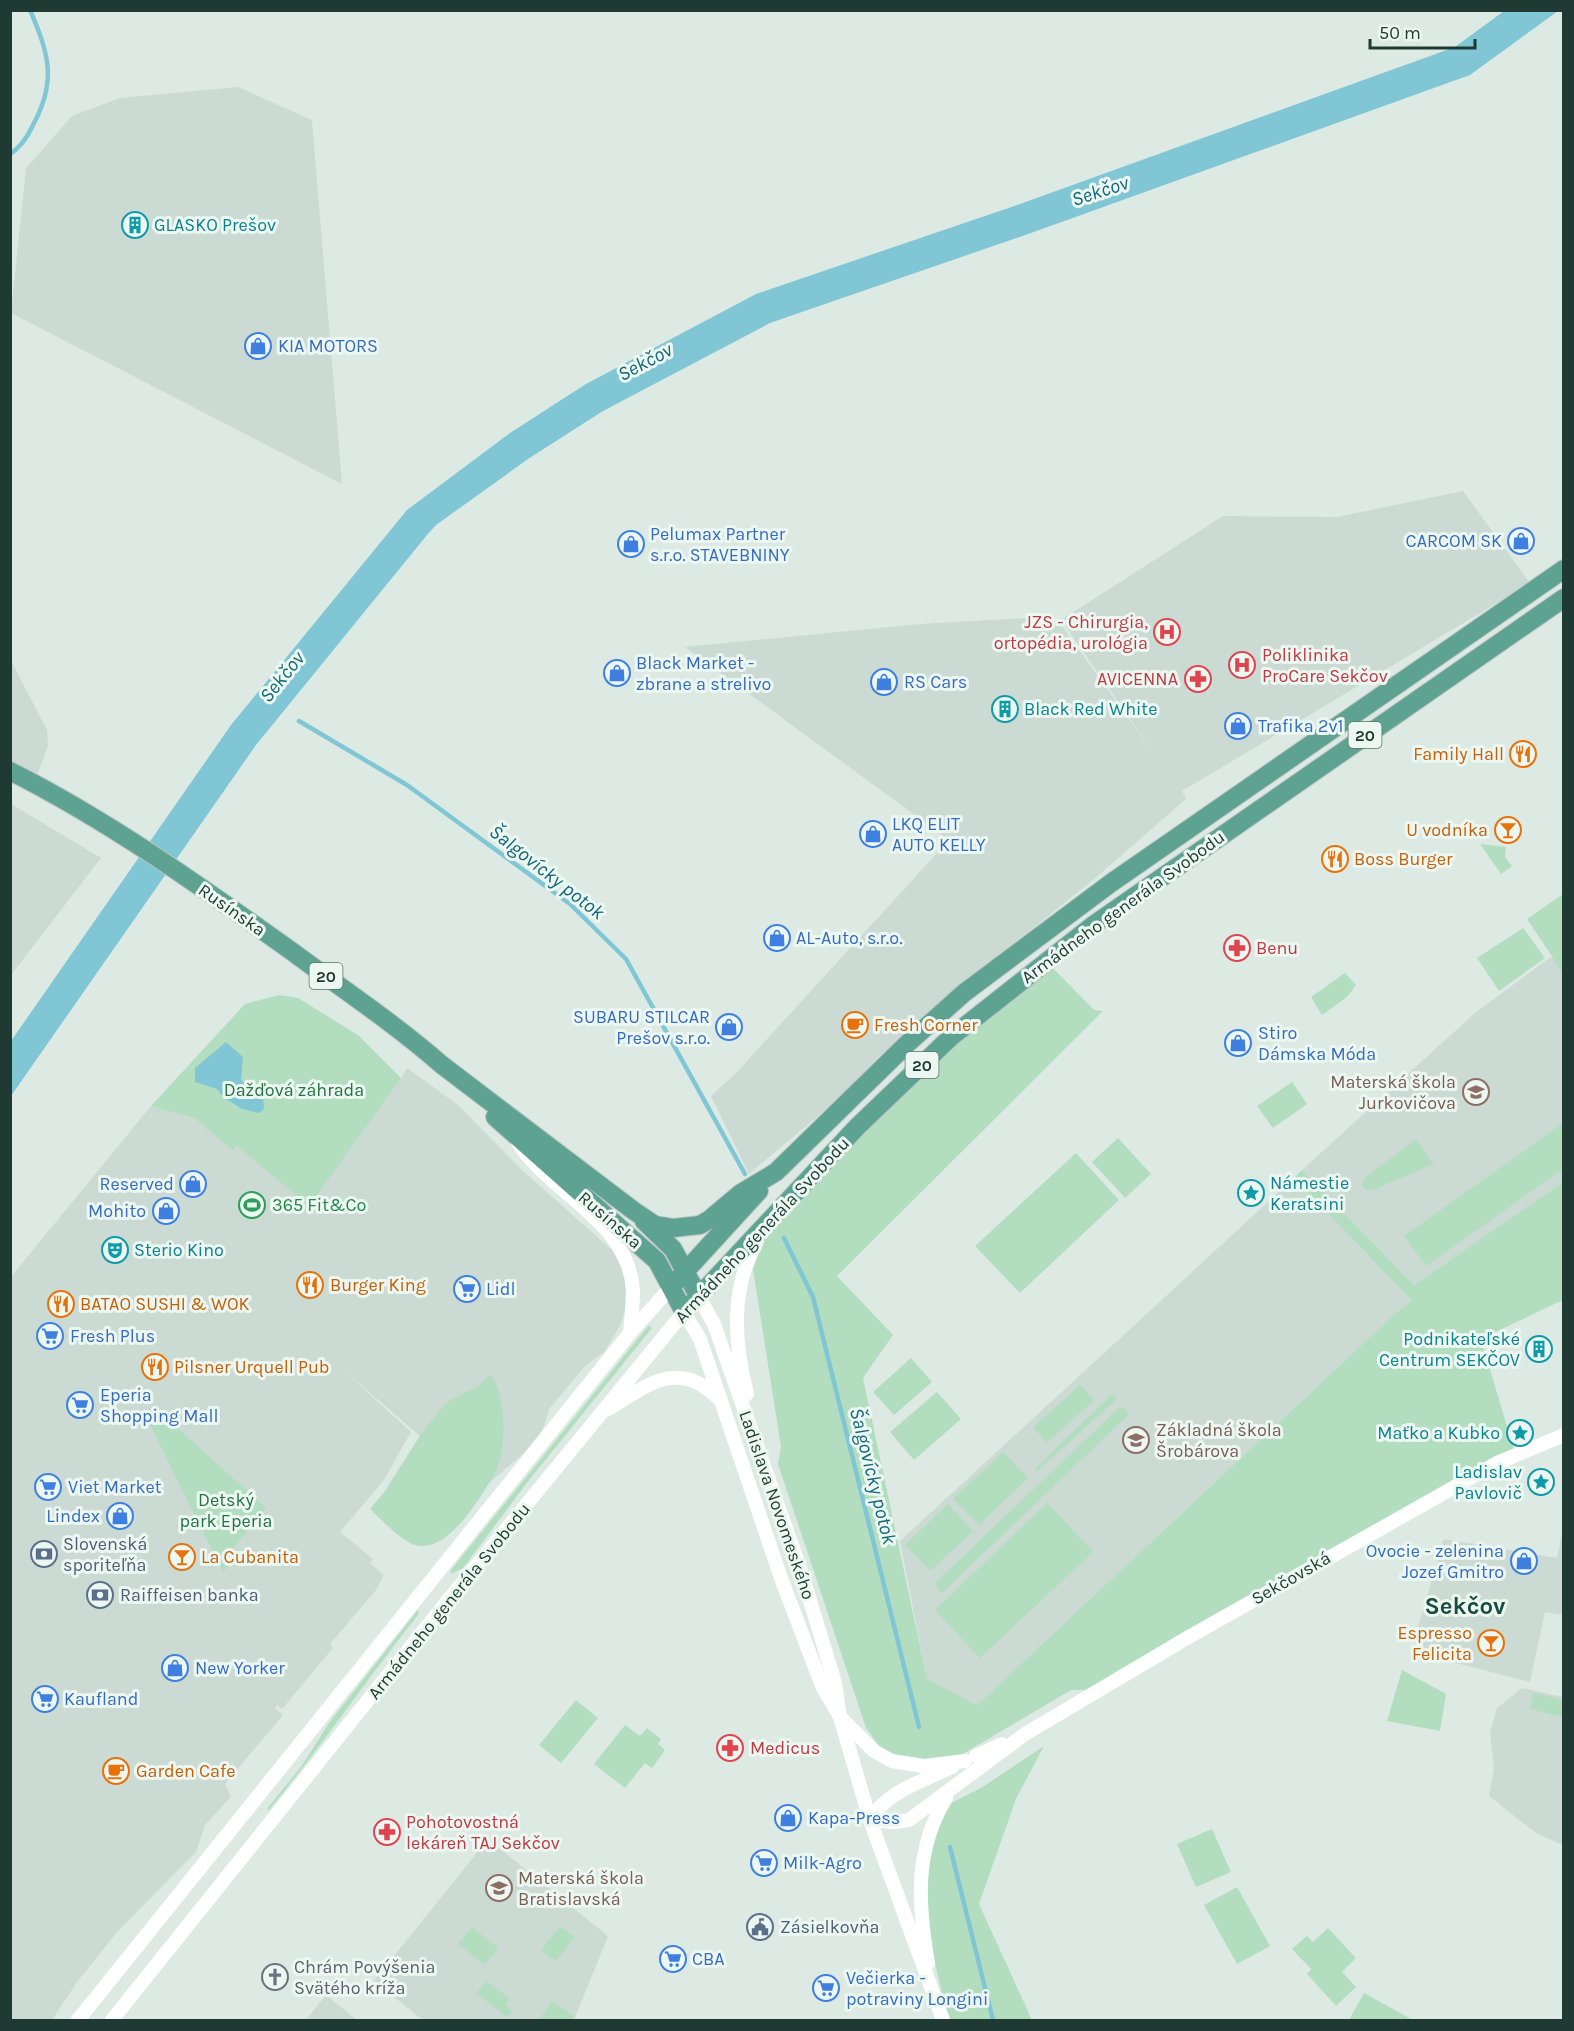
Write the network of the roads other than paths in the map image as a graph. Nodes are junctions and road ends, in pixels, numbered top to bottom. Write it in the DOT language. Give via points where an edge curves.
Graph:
graph roads {
  1 [pos="1563,569"];
  2 [pos="1563,598"];
  3 [pos="10,771"];
  4 [pos="442,1065"];
  5 [pos="510,1132"];
  6 [pos="776,1172"];
  7 [pos="634,1211"];
  8 [pos="768,1221"];
  9 [pos="685,1271"];
  10 [pos="671,1287"];
  11 [pos="699,1297"];
  12 [pos="684,1312"];
  13 [pos="630,1333"];
  14 [pos="723,1404"];
  15 [pos="598,1415"];
  16 [pos="1563,1435"];
  17 [pos="765,1466"];
  18 [pos="840,1718"];
  19 [pos="1025,1734"];
  20 [pos="971,1758"];
  21 [pos="951,1790"];
  22 [pos="870,1820"];
  23 [pos="938,2006"];
  24 [pos="78,2020"];
  25 [pos="112,2020"];
  26 [pos="943,2020"];
  1 -- 6 [label="main road, Armádneho generála Svobodu / 20" via="1112,883 964,993"];
  2 -- 8 [label="main road, Armádneho generála Svobodu / 20" via="1040,966 951,1037 857,1127"];
  3 -- 4 [label="main road, Rusínska / 20" via="108,827 206,891 396,1027"];
  4 -- 5 [label="main road, Rusínska / 20"];
  4 -- 7 [label="main road, Rusínska / 20"];
  5 -- 10 [label="main road, Rusínska / 20" via="657,1261"];
  5 -- 13 [label="street" via="529,1161 603,1226 627,1261 633,1290"];
  6 -- 7 [label="main road, Armádneho generála Svobodu / 20" via="700,1225 655,1225"];
  6 -- 9 [label="main road"];
  7 -- 9 [label="main road" via="673,1249"];
  8 -- 11 [label="main road, Armádneho generála Svobodu / 20"];
  8 -- 17 [label="street" via="748,1257 735,1320 737,1355"];
  9 -- 10 [label="main road"];
  9 -- 11 [label="main road"];
  10 -- 12 [label="main road, Rusínska / 20"];
  10 -- 13 [label="street, Armádneho generála Svobodu"];
  11 -- 12 [label="main road, Armádneho generála Svobodu / 20"];
  11 -- 17 [label="street, Ladislava Novomeského" via="714,1324"];
  12 -- 14 [label="street, Ladislava Novomeského" via="700,1339"];
  12 -- 15 [label="street, Armádneho generála Svobodu"];
  13 -- 24 [label="street, Armádneho generála Svobodu"];
  14 -- 15 [label="street" via="695,1380 675,1377 642,1386"];
  14 -- 18 [label="street, Ladislava Novomeského" via="781,1578 822,1686"];
  15 -- 25 [label="street, Armádneho generála Svobodu"];
  16 -- 19 [label="street, Sekčovská" via="1497,1463 1440,1494"];
  17 -- 18 [label="street, Ladislava Novomeského" via="835,1683"];
  18 -- 20 [label="street, Sekčovská" via="874,1751 892,1761 924,1766"];
  18 -- 22 [label="street, Ladislava Novomeského"];
  19 -- 20 [label="street, Sekčovská"];
  19 -- 21 [label="street, Sekčovská"];
  20 -- 22 [label="street, Sekčovská" via="888,1798"];
  21 -- 22 [label="street, Sekčovská" via="909,1820"];
  21 -- 23 [label="street" via="935,1816 922,1854 920,1896 927,1960"];
  22 -- 23 [label="street, Ladislava Novomeského"];
  23 -- 26 [label="street, Ladislava Novomeského"];
}
